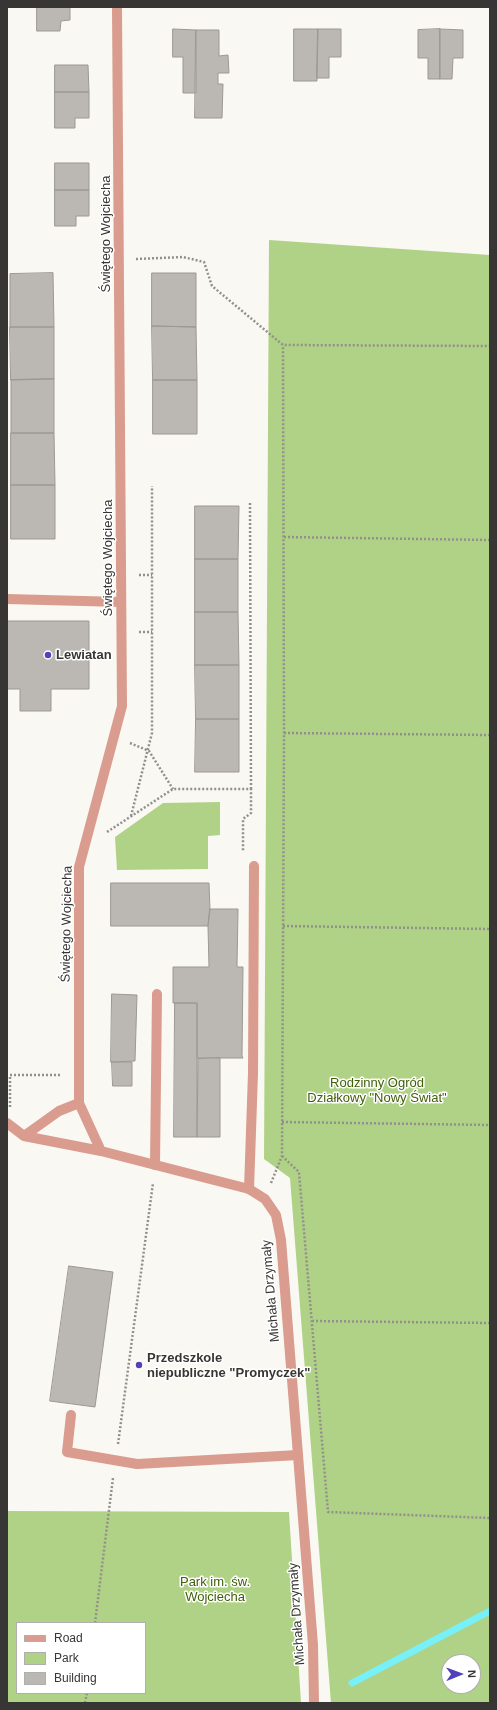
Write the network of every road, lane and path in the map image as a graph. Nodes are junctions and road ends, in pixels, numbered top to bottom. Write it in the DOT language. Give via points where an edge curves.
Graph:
graph roads {
  1 [pos="117,7"];
  2 [pos="119,259"];
  3 [pos="283,345"];
  4 [pos="490,346"];
  5 [pos="152,486"];
  6 [pos="250,503"];
  7 [pos="284,537"];
  8 [pos="490,540"];
  9 [pos="7,599"];
  10 [pos="121,602"];
  11 [pos="284,732"];
  12 [pos="490,735"];
  13 [pos="113,738"];
  14 [pos="148,751"];
  15 [pos="173,789"];
  16 [pos="251,789"];
  17 [pos="130,817"];
  18 [pos="107,833"];
  19 [pos="254,866"];
  20 [pos="283,926"];
  21 [pos="490,929"];
  22 [pos="157,994"];
  23 [pos="79,1076"];
  24 [pos="80,1103"];
  25 [pos="282,1122"];
  26 [pos="9,1124"];
  27 [pos="490,1125"];
  28 [pos="24,1136"];
  29 [pos="101,1151"];
  30 [pos="282,1156"];
  31 [pos="155,1165"];
  32 [pos="249,1188"];
  33 [pos="265,1199"];
  34 [pos="312,1322"];
  35 [pos="490,1323"];
  36 [pos="71,1415"];
  37 [pos="298,1455"];
  38 [pos="116,1460"];
  39 [pos="490,1518"];
  40 [pos="95,1622"];
  41 [pos="314,1703"];
  1 -- 2 [label="street, Świętego Wojciecha"];
  2 -- 3 [label="path" via="183,257 204,262 212,286"];
  2 -- 10 [label="street, Świętego Wojciecha"];
  3 -- 4 [label="path"];
  3 -- 7 [label="path"];
  5 -- 14 [label="path" via="152,733"];
  6 -- 16 [label="path"];
  7 -- 8 [label="path"];
  7 -- 11 [label="path"];
  9 -- 10 [label="street"];
  10 -- 13 [label="street, Świętego Wojciecha" via="122,706"];
  11 -- 12 [label="path"];
  11 -- 20 [label="path"];
  13 -- 14 [label="path"];
  13 -- 23 [label="street, Świętego Wojciecha" via="79,867"];
  14 -- 15 [label="path"];
  14 -- 17 [label="path"];
  15 -- 16 [label="path"];
  15 -- 17 [label="path"];
  16 -- 19 [label="path" via="251,813 243,818 243,857"];
  17 -- 18 [label="path"];
  19 -- 32 [label="street" via="253,1073"];
  20 -- 21 [label="path"];
  20 -- 25 [label="path"];
  22 -- 31 [label="street"];
  23 -- 24 [label="street, Świętego Wojciecha"];
  23 -- 26 [label="path" via="10,1075"];
  24 -- 28 [label="street" via="59,1111"];
  24 -- 29 [label="street, Świętego Wojciecha"];
  25 -- 27 [label="path"];
  25 -- 30 [label="path"];
  26 -- 28 [label="street, Michała Drzymały"];
  28 -- 29 [label="street, Michała Drzymały"];
  29 -- 31 [label="street, Michała Drzymały"];
  30 -- 33 [label="path"];
  30 -- 34 [label="path" via="299,1172"];
  31 -- 32 [label="street, Michała Drzymały"];
  31 -- 38 [label="path"];
  32 -- 33 [label="street, Michała Drzymały"];
  33 -- 37 [label="street, Michała Drzymały" via="276,1215 282,1240"];
  34 -- 35 [label="path"];
  34 -- 39 [label="path" via="328,1512"];
  36 -- 38 [label="street" via="67,1452"];
  37 -- 38 [label="street" via="137,1464"];
  37 -- 41 [label="street, Michała Drzymały" via="313,1645"];
  38 -- 40 [label="path"];
}
